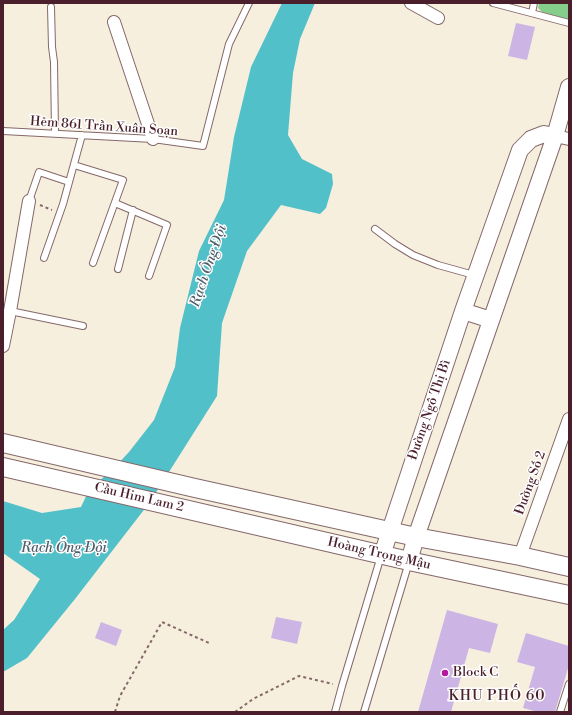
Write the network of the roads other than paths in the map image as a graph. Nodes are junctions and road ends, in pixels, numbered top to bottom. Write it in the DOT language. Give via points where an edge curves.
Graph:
graph roads {
  1 [pos="249,3"];
  2 [pos="411,3"];
  3 [pos="493,3"];
  4 [pos="534,3"];
  5 [pos="51,7"];
  6 [pos="532,13"];
  7 [pos="438,18"];
  8 [pos="114,22"];
  9 [pos="569,23"];
  10 [pos="569,87"];
  11 [pos="3,131"];
  12 [pos="55,133"];
  13 [pos="82,135"];
  14 [pos="562,137"];
  15 [pos="153,140"];
  16 [pos="74,165"];
  17 [pos="69,182"];
  18 [pos="29,201"];
  19 [pos="115,203"];
  20 [pos="132,210"];
  21 [pos="374,229"];
  22 [pos="44,258"];
  23 [pos="93,264"];
  24 [pos="118,269"];
  25 [pos="476,275"];
  26 [pos="149,276"];
  27 [pos="7,310"];
  28 [pos="463,311"];
  29 [pos="491,320"];
  30 [pos="83,326"];
  31 [pos="3,346"];
  32 [pos="569,419"];
  33 [pos="3,443"];
  34 [pos="3,466"];
  35 [pos="195,488"];
  36 [pos="190,510"];
  37 [pos="389,531"];
  38 [pos="416,537"];
  39 [pos="382,554"];
  40 [pos="520,556"];
  41 [pos="409,561"];
  42 [pos="569,567"];
  43 [pos="569,595"];
  44 [pos="569,684"];
  45 [pos="335,712"];
  46 [pos="364,712"];
  47 [pos="560,712"];
  1 -- 15 [label="lane, Hẻm 861 Trần Xuân Soạn" via="229,44 203,146"];
  2 -- 7 [label="street"];
  3 -- 6 [label="lane"];
  4 -- 6 [label="lane"];
  5 -- 12 [label="lane"];
  6 -- 9 [label="lane"];
  8 -- 15 [label="street"];
  10 -- 14 [label="street"];
  11 -- 12 [label="lane, Hẻm 861 Trần Xuân Soạn"];
  12 -- 13 [label="lane, Hẻm 861 Trần Xuân Soạn"];
  13 -- 15 [label="lane, Hẻm 861 Trần Xuân Soạn"];
  13 -- 16 [label="lane"];
  14 -- 25 [label="street, Đường Ngô Thị Bì" via="544,134 531,139 520,150"];
  14 -- 29 [label="street"];
  16 -- 17 [label="lane"];
  16 -- 19 [label="lane" via="123,180"];
  17 -- 18 [label="lane" via="39,172"];
  17 -- 22 [label="lane"];
  18 -- 27 [label="street"];
  19 -- 20 [label="lane"];
  19 -- 23 [label="lane"];
  20 -- 24 [label="lane"];
  20 -- 26 [label="lane" via="167,225"];
  21 -- 25 [label="lane" via="413,255"];
  25 -- 28 [label="street, Đường Ngô Thị Bì"];
  27 -- 30 [label="lane"];
  27 -- 31 [label="street"];
  28 -- 29 [label="street"];
  28 -- 37 [label="street, Đường Ngô Thị Bì"];
  29 -- 38 [label="street"];
  32 -- 40 [label="street, Đường Số 2"];
  33 -- 35 [label="main road, Cầu Him Lam 2"];
  34 -- 36 [label="main road, Cầu Him Lam 2"];
  35 -- 37 [label="main road, Hoàng Trọng Mậu"];
  36 -- 39 [label="main road, Hoàng Trọng Mậu"];
  37 -- 38 [label="main road, Hoàng Trọng Mậu"];
  37 -- 39 [label="street, Đường Ngô Thị Bì"];
  38 -- 40 [label="main road, Hoàng Trọng Mậu"];
  38 -- 41 [label="street"];
  39 -- 41 [label="main road, Hoàng Trọng Mậu"];
  39 -- 45 [label="lane, Đường Ngô Thị Bì"];
  40 -- 42 [label="main road, Hoàng Trọng Mậu"];
  41 -- 43 [label="main road, Hoàng Trọng Mậu"];
  41 -- 46 [label="lane"];
  44 -- 47 [label="lane"];
}
